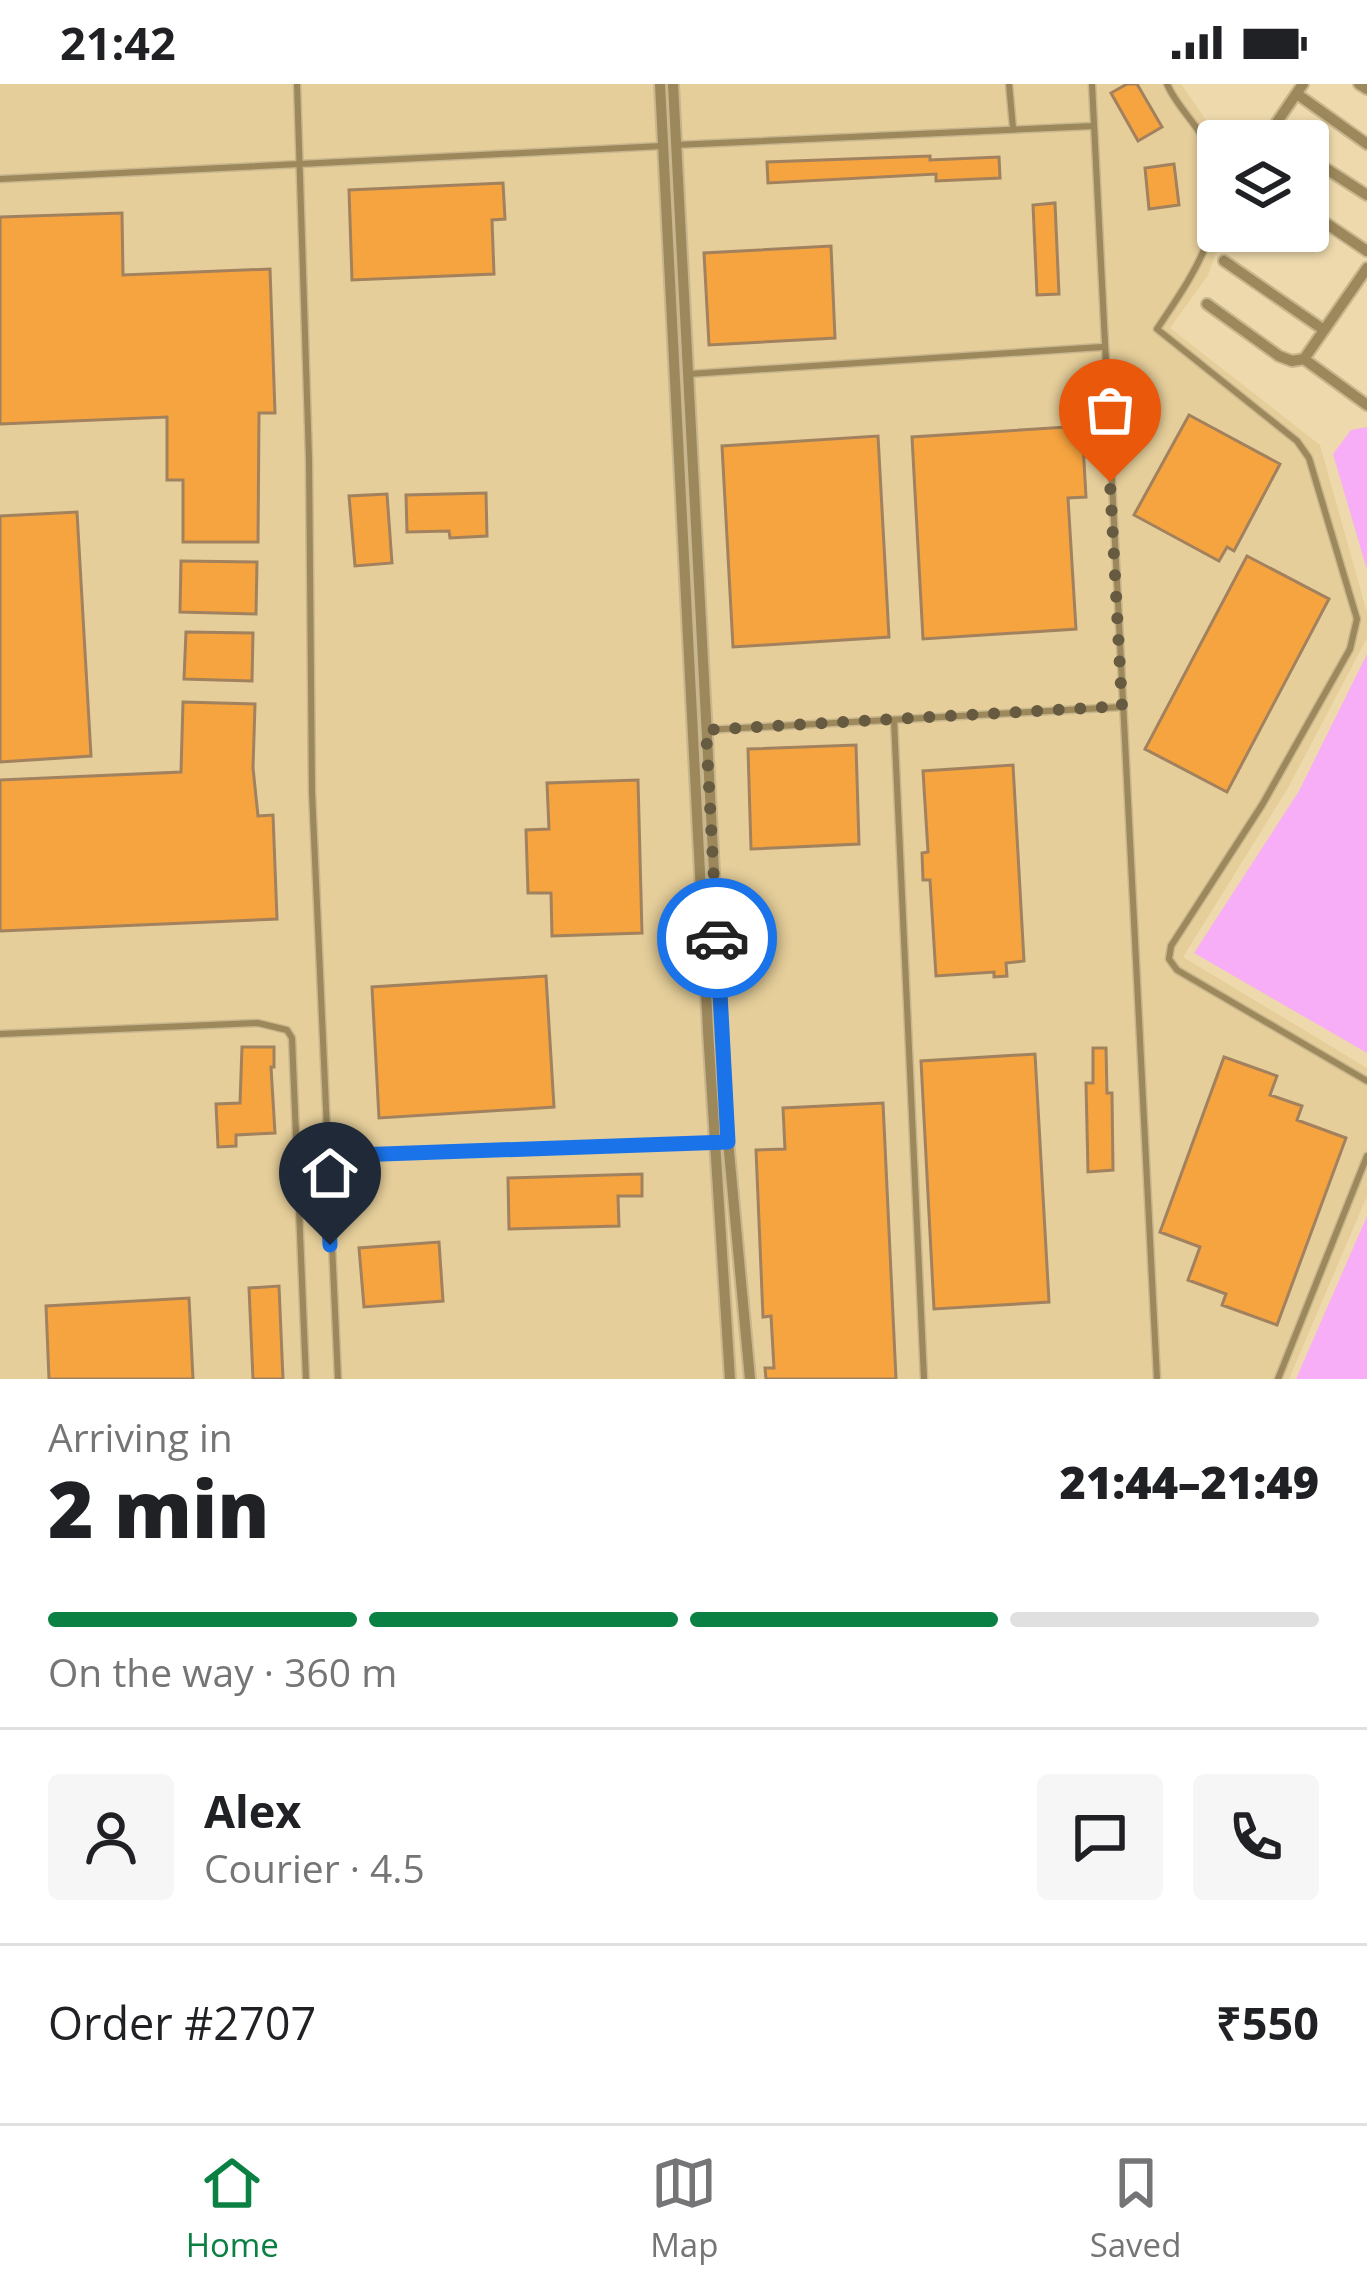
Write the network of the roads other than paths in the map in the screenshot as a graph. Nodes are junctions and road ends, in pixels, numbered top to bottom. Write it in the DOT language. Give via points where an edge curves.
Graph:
graph roads {
  1 [pos="297,84"];
  2 [pos="660,84"];
  3 [pos="673,84"];
  4 [pos="1010,84"];
  5 [pos="1092,84"];
  6 [pos="1167,84"];
  7 [pos="1359,84"];
  8 [pos="1300,89"];
  9 [pos="1367,89"];
  10 [pos="1279,120"];
  11 [pos="1094,126"];
  12 [pos="1013,129"];
  13 [pos="1367,144"];
  14 [pos="669,146"];
  15 [pos="301,165"];
  16 [pos="1329,171"];
  17 [pos="0,179"];
  18 [pos="1367,195"];
  19 [pos="1329,225"];
  20 [pos="1367,250"];
  21 [pos="1224,261"];
  22 [pos="1367,268"];
  23 [pos="1353,288"];
  24 [pos="1367,297"];
  25 [pos="1207,304"];
  26 [pos="1324,330"];
  27 [pos="1102,347"];
  28 [pos="1304,359"];
  29 [pos="689,374"];
  30 [pos="1367,405"];
  31 [pos="1122,706"];
  32 [pos="894,719"];
  33 [pos="706,730"];
  34 [pos="0,1034"];
  35 [pos="1367,1081"];
  36 [pos="721,1142"];
  37 [pos="326,1156"];
  38 [pos="1367,1156"];
  39 [pos="306,1379"];
  40 [pos="338,1379"];
  41 [pos="730,1379"];
  42 [pos="750,1379"];
  43 [pos="924,1379"];
  44 [pos="1157,1379"];
  45 [pos="1278,1379"];
  1 -- 15 [label="lane"];
  2 -- 14 [label="street"];
  3 -- 14 [label="street"];
  4 -- 12 [label="lane"];
  5 -- 11 [label="lane"];
  6 -- 35 [label="lane" via="1211,156 1218,205 1198,268 1156,329 1310,458 1357,619 1350,649 1168,959"];
  7 -- 9 [label="street"];
  8 -- 10 [label="street"];
  8 -- 13 [label="street"];
  11 -- 12 [label="lane"];
  11 -- 27 [label="lane"];
  12 -- 14 [label="lane"];
  14 -- 15 [label="lane"];
  14 -- 29 [label="street"];
  14 -- 36 [label="street"];
  15 -- 17 [label="lane"];
  15 -- 37 [label="lane"];
  16 -- 18 [label="street"];
  19 -- 20 [label="street"];
  21 -- 26 [label="street"];
  22 -- 23 [label="street"];
  23 -- 24 [label="street"];
  23 -- 26 [label="street"];
  25 -- 28 [label="street" via="1286,360"];
  26 -- 28 [label="street"];
  27 -- 29 [label="lane"];
  27 -- 31 [label="lane"];
  28 -- 30 [label="street"];
  29 -- 33 [label="street"];
  31 -- 32 [label="lane"];
  31 -- 44 [label="lane"];
  32 -- 33 [label="lane"];
  32 -- 43 [label="lane"];
  33 -- 36 [label="street"];
  34 -- 39 [label="lane" via="258,1023 287,1030"];
  36 -- 37 [label="lane"];
  36 -- 41 [label="street"];
  36 -- 42 [label="street"];
  37 -- 40 [label="lane"];
  38 -- 45 [label="lane"];
}
